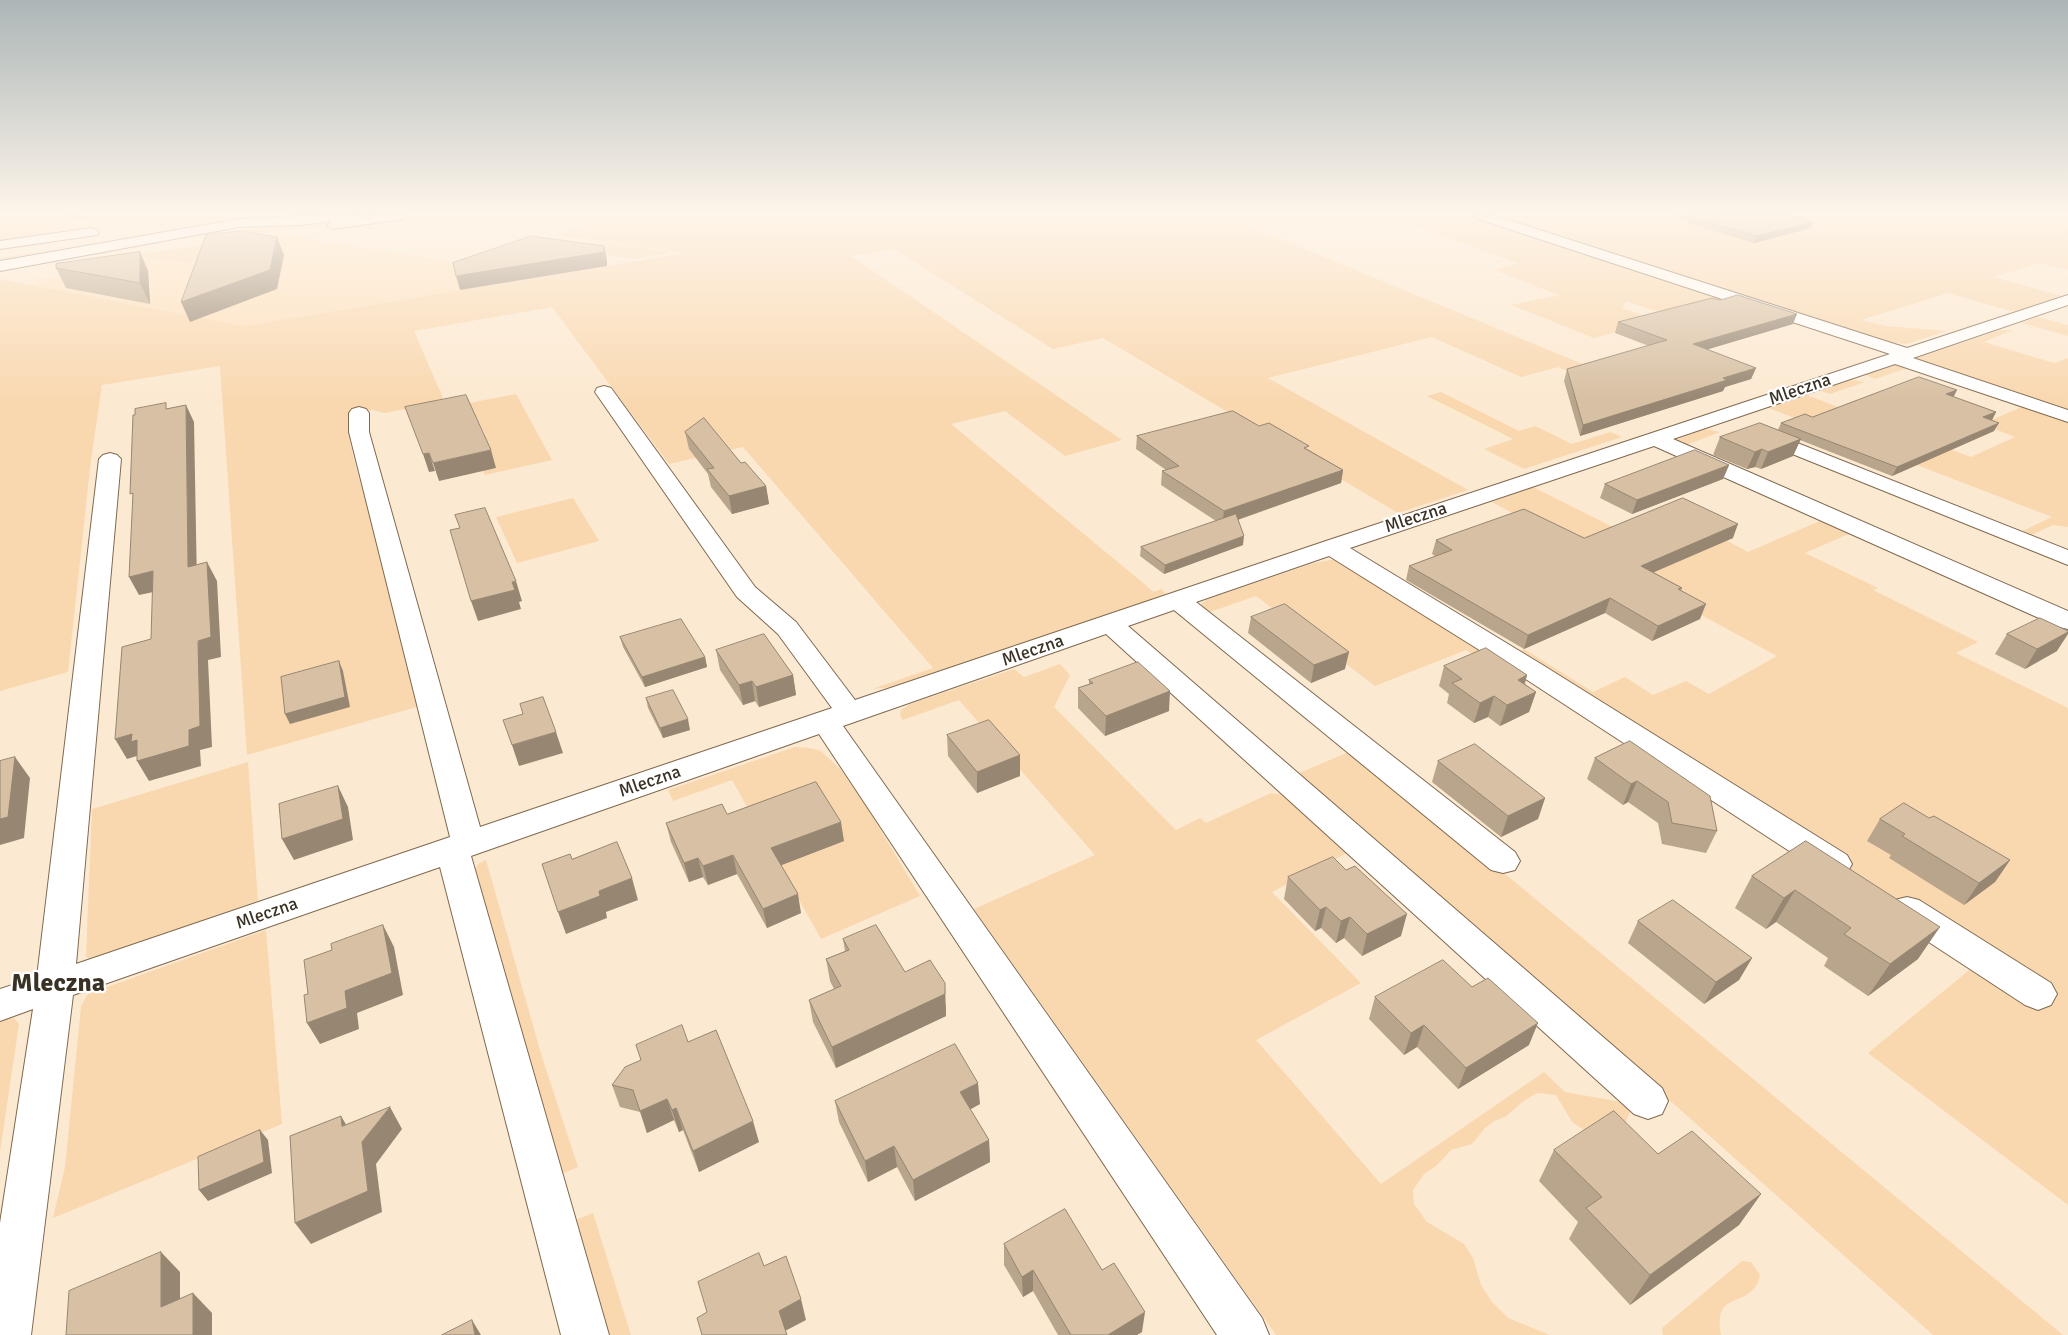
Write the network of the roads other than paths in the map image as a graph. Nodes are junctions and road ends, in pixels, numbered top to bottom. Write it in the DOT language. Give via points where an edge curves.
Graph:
graph roads {
  1 [pos="1666,277"];
  2 [pos="2068,300"];
  3 [pos="1902,356"];
  4 [pos="604,392"];
  5 [pos="360,413"];
  6 [pos="2068,416"];
  7 [pos="1718,418"];
  8 [pos="1656,439"];
  9 [pos="110,459"];
  10 [pos="1331,547"];
  11 [pos="2068,558"];
  12 [pos="1179,601"];
  13 [pos="2068,621"];
  14 [pos="1110,624"];
  15 [pos="838,718"];
  16 [pos="461,848"];
  17 [pos="1503,861"];
  18 [pos="1855,877"];
  19 [pos="1880,893"];
  20 [pos="55,986"];
  21 [pos="2038,994"];
  22 [pos="0,1005"];
  23 [pos="1648,1101"];
  24 [pos="7,1335"];
  25 [pos="585,1335"];
  26 [pos="1245,1335"];
  1 -- 3 [label="street"];
  2 -- 3 [label="street, Mleczna"];
  3 -- 6 [label="street"];
  3 -- 7 [label="street, Mleczna"];
  4 -- 15 [label="street" via="746,592 787,628"];
  5 -- 16 [label="street" via="359,432"];
  7 -- 8 [label="street, Mleczna"];
  7 -- 11 [label="street"];
  8 -- 10 [label="street, Mleczna"];
  8 -- 13 [label="street"];
  9 -- 20 [label="street"];
  10 -- 12 [label="street, Mleczna"];
  10 -- 18 [label="street" via="1539,675"];
  12 -- 14 [label="street, Mleczna"];
  12 -- 17 [label="street"];
  14 -- 15 [label="street, Mleczna"];
  14 -- 23 [label="street"];
  15 -- 16 [label="street, Mleczna"];
  15 -- 26 [label="street"];
  16 -- 20 [label="street, Mleczna"];
  16 -- 25 [label="street"];
  19 -- 21 [label="street"];
  20 -- 22 [label="street, Mleczna"];
  20 -- 24 [label="street"];
}
